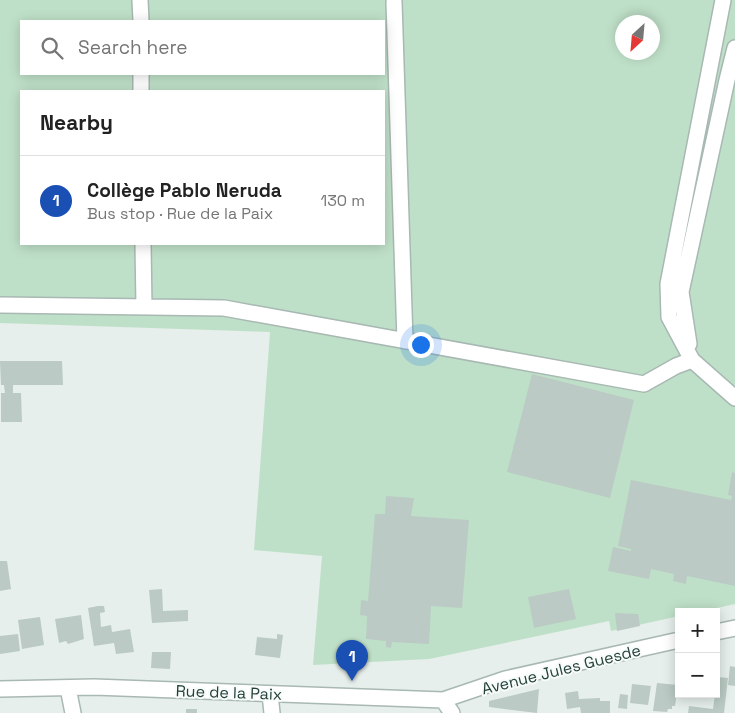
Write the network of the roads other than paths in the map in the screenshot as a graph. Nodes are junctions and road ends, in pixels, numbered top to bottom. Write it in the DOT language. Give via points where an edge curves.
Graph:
graph roads {
  1 [pos="140,0"];
  2 [pos="723,0"];
  3 [pos="394,2"];
  4 [pos="140,20"];
  5 [pos="735,48"];
  6 [pos="141,75"];
  7 [pos="142,90"];
  8 [pos="143,245"];
  9 [pos="0,304"];
  10 [pos="144,307"];
  11 [pos="405,341"];
  12 [pos="692,360"];
  13 [pos="735,398"];
  14 [pos="735,628"];
  15 [pos="720,631"];
  16 [pos="675,641"];
  17 [pos="68,688"];
  18 [pos="0,689"];
  19 [pos="270,694"];
  20 [pos="448,707"];
  21 [pos="73,713"];
  22 [pos="272,713"];
  1 -- 4 [label="street"];
  2 -- 12 [label="street" via="668,284 669,317"];
  3 -- 11 [label="street"];
  5 -- 12 [label="street" via="681,292"];
  6 -- 7 [label="street"];
  8 -- 10 [label="street"];
  9 -- 10 [label="street"];
  10 -- 11 [label="street" via="224,308"];
  11 -- 12 [label="street" via="644,384"];
  12 -- 13 [label="street"];
  14 -- 15 [label="street"];
  16 -- 20 [label="street, Avenue Jules Guesde" via="505,679"];
  17 -- 18 [label="street, Rue de la Paix"];
  17 -- 19 [label="street, Rue de la Paix"];
  17 -- 21 [label="street"];
  19 -- 20 [label="street, Rue de la Paix"];
  19 -- 22 [label="street"];
}
